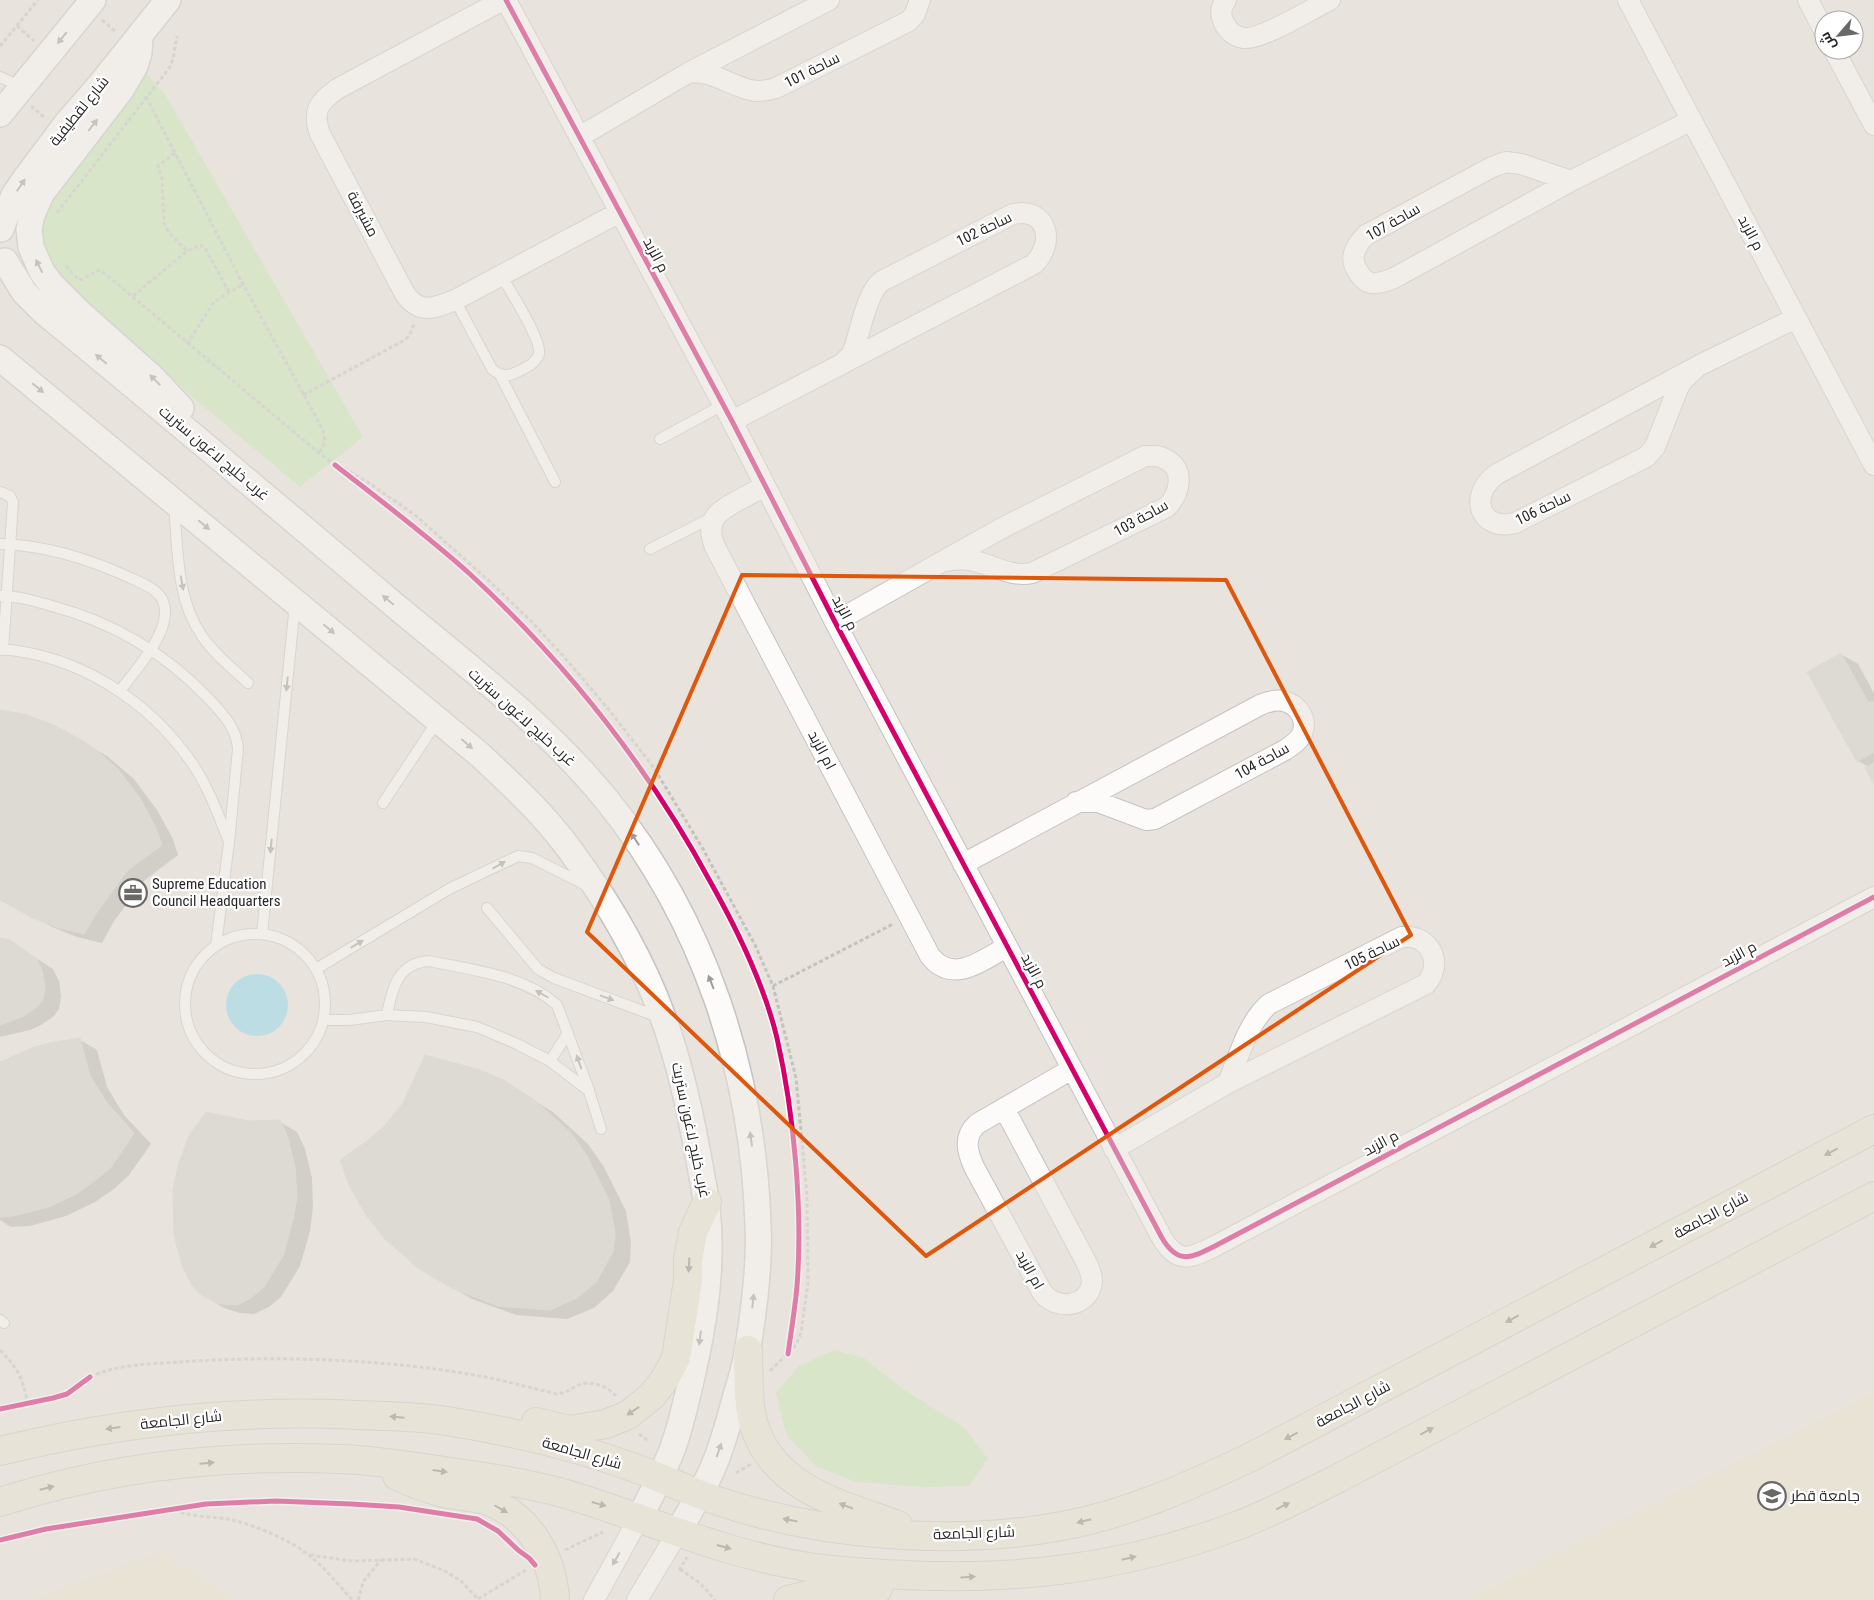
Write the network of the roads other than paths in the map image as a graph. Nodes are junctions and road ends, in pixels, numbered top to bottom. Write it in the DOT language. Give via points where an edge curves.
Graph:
graph roads {
  1 [pos="168,0"];
  2 [pos="504,0"];
  3 [pos="829,0"];
  4 [pos="920,0"];
  5 [pos="1226,0"];
  6 [pos="1330,0"];
  7 [pos="1628,0"];
  8 [pos="1808,0"];
  9 [pos="90,4"];
  10 [pos="1814,12"];
  11 [pos="136,40"];
  12 [pos="1839,60"];
  13 [pos="688,73"];
  14 [pos="13,86"];
  15 [pos="0,114"];
  16 [pos="1692,120"];
  17 [pos="1874,125"];
  18 [pos="579,137"];
  19 [pos="1571,181"];
  20 [pos="620,212"];
  21 [pos="0,228"];
  22 [pos="3,271"];
  23 [pos="501,275"];
  24 [pos="455,300"];
  25 [pos="1796,318"];
  26 [pos="0,358"];
  27 [pos="843,363"];
  28 [pos="1698,366"];
  29 [pos="500,375"];
  30 [pos="727,413"];
  31 [pos="660,439"];
  32 [pos="220,457"];
  33 [pos="1874,465"];
  34 [pos="555,482"];
  35 [pos="765,486"];
  36 [pos="0,492"];
  37 [pos="173,500"];
  38 [pos="716,516"];
  39 [pos="5,544"];
  40 [pos="650,549"];
  41 [pos="941,562"];
  42 [pos="4,596"];
  43 [pos="295,601"];
  44 [pos="835,622"];
  45 [pos="150,648"];
  46 [pos="2,650"];
  47 [pos="248,683"];
  48 [pos="120,691"];
  49 [pos="438,719"];
  50 [pos="1076,802"];
  51 [pos="383,803"];
  52 [pos="229,842"];
  53 [pos="963,864"];
  54 [pos="599,892"];
  55 [pos="1874,897"];
  56 [pos="487,908"];
  57 [pos="262,934"];
  58 [pos="216,946"];
  59 [pos="1007,947"];
  60 [pos="316,969"];
  61 [pos="387,1015"];
  62 [pos="664,1019"];
  63 [pos="324,1020"];
  64 [pos="568,1033"];
  65 [pos="550,1061"];
  66 [pos="1072,1069"];
  67 [pos="1228,1083"];
  68 [pos="589,1091"];
  69 [pos="1004,1108"];
  70 [pos="601,1128"];
  71 [pos="1874,1129"];
  72 [pos="1114,1149"];
  73 [pos="1874,1196"];
  74 [pos="707,1202"];
  75 [pos="748,1350"];
  76 [pos="445,1420"];
  77 [pos="0,1451"];
  78 [pos="374,1461"];
  79 [pos="660,1478"];
  80 [pos="700,1494"];
  81 [pos="0,1502"];
  82 [pos="639,1518"];
  83 [pos="678,1532"];
  84 [pos="925,1536"];
  85 [pos="920,1576"];
  86 [pos="556,1600"];
  87 [pos="594,1600"];
  88 [pos="637,1600"];
  89 [pos="788,1600"];
  1 -- 11 [label="street, شارع لقطيفية"];
  2 -- 18 [label="street, م الزبد"];
  2 -- 24 [label="street, مشيرفة" via="337,89 318,107 316,120 320,134 411,303 430,308"];
  3 -- 13 [label="street"];
  4 -- 13 [label="street, ساحة 101" via="909,21 776,88 754,91 706,74"];
  5 -- 6 [label="street" via="1221,9 1224,23 1236,36 1243,38 1260,35"];
  7 -- 16 [label="street, م الزبد"];
  8 -- 10 [label="street"];
  9 -- 14 [label="street, one-way"];
  21 -- 11 [label="street, شارع لقطيفية, one-way" via="14,195"];
  32 -- 11 [label="street, one-way" via="203,432 160,385 51,284 31,247 32,215 41,194 121,90 139,53"];
  12 -- 17 [label="street"];
  13 -- 18 [label="street"];
  14 -- 15 [label="street"];
  16 -- 19 [label="street, ساحة 107"];
  16 -- 25 [label="street, م الزبد"];
  18 -- 20 [label="street, م الزبد"];
  19 -- 19 [label="street, ساحة 107" via="1521,164 1506,162 1492,167 1366,235 1357,244 1354,265 1369,282 1394,278"];
  20 -- 23 [label="street"];
  20 -- 30 [label="street, م الزبد"];
  21 -- 22 [label="street" via="6,250"];
  32 -- 22 [label="street, غرب خليج لاغون ستريت, one-way" via="44,312"];
  23 -- 24 [label="street"];
  23 -- 29 [label="lane" via="538,340 539,353 534,362 512,376"];
  24 -- 29 [label="lane" via="492,369"];
  25 -- 28 [label="street, ساحة 106"];
  25 -- 33 [label="street, م الزبد"];
  26 -- 37 [label="street, غرب خليج لاغون ستريت, one-way"];
  27 -- 27 [label="street, ساحة 102" via="854,349 877,284 1013,214 1022,212 1043,223 1047,242 1034,264"];
  27 -- 30 [label="street, ساحة 102"];
  28 -- 28 [label="street, ساحة 106" via="1490,479 1480,501 1486,516 1498,524 1516,523 1646,457 1655,447 1678,388"];
  29 -- 34 [label="lane"];
  30 -- 31 [label="lane"];
  30 -- 35 [label="street, م الزبد"];
  75 -- 32 [label="street, غرب خليج لاغون ستريت, one-way" via="758,1258 758,1227 746,1107 723,1014 674,901 605,798 534,724"];
  35 -- 38 [label="street"];
  35 -- 44 [label="street, م الزبد"];
  36 -- 39 [label="lane" via="10,496 13,502"];
  37 -- 43 [label="street, غرب خليج لاغون ستريت, one-way"];
  37 -- 47 [label="lane, one-way" via="186,604 203,637"];
  38 -- 40 [label="lane"];
  38 -- 59 [label="street, ام الزبد" via="711,529 715,547 930,956 936,964 960,971"];
  39 -- 42 [label="lane"];
  39 -- 45 [label="lane" via="68,554 123,574 158,593 165,606 164,621"];
  41 -- 41 [label="street, ساحة 103" via="972,560 1017,574 1032,573 1167,507 1178,492 1178,473 1166,459 1145,456"];
  41 -- 44 [label="street, ساحة 103"];
  42 -- 45 [label="lane" via="43,603 89,617"];
  42 -- 46 [label="lane"];
  43 -- 49 [label="street, غرب خليج لاغون ستريت, one-way"];
  43 -- 57 [label="lane, one-way"];
  44 -- 53 [label="street, م الزبد"];
  45 -- 48 [label="lane"];
  45 -- 52 [label="lane" via="195,684 228,721 235,734 238,750"];
  46 -- 48 [label="lane" via="32,654 68,665"];
  48 -- 52 [label="lane" via="157,721 188,759 209,793"];
  49 -- 51 [label="lane"];
  49 -- 54 [label="street, غرب خليج لاغون ستريت, one-way" via="525,797 570,849"];
  50 -- 50 [label="street, ساحة 104" via="1270,701 1283,700 1301,713 1304,724 1296,742 1155,819 1146,820 1098,802"];
  50 -- 53 [label="street, ساحة 104"];
  52 -- 58 [label="lane"];
  53 -- 59 [label="street, م الزبد"];
  60 -- 54 [label="lane, one-way" via="449,889 518,856 546,864"];
  54 -- 62 [label="street, غرب خليج لاغون ستريت" via="616,918"];
  55 -- 72 [label="street, م الزبد" via="1191,1257 1182,1257 1168,1250"];
  56 -- 62 [label="lane, one-way" via="538,969"];
  57 -- 58 [label="lane" via="230,938"];
  57 -- 60 [label="lane" via="298,949"];
  58 -- 63 [label="lane" via="201,959 185,994 191,1033 201,1049 216,1063 252,1075 272,1073 290,1066 306,1054"];
  59 -- 66 [label="street, م الزبد"];
  60 -- 63 [label="lane" via="325,1002"];
  61 -- 63 [label="lane"];
  64 -- 61 [label="lane, one-way" via="557,1005 519,982 429,961 411,964 398,978"];
  61 -- 65 [label="lane" via="426,1017 477,1027"];
  62 -- 74 [label="street, غرب خليج لاغون ستريت" via="684,1082"];
  64 -- 65 [label="lane"];
  68 -- 64 [label="lane, one-way"];
  65 -- 68 [label="lane"];
  66 -- 69 [label="street, ام الزبد"];
  66 -- 72 [label="street, م الزبد"];
  67 -- 67 [label="street, ساحة 105" via="1426,984 1434,970 1434,960 1426,943 1411,936 1402,937 1269,1004 1251,1027"];
  67 -- 72 [label="street, ساحة 105"];
  68 -- 70 [label="lane"];
  69 -- 69 [label="street, ام الزبد" via="971,1129 968,1154 1046,1298 1058,1304 1074,1303 1087,1294 1092,1282 1091,1273"];
  71 -- 84 [label="main road, شارع الجامعة, one-way" via="1307,1428 1199,1481 1154,1500 1063,1526 985,1535"];
  85 -- 73 [label="main road, one-way" via="952,1578 1035,1574 1105,1564 1233,1528 1337,1479"];
  74 -- 76 [label="main road, one-way" via="693,1232 676,1358 653,1395 628,1415 606,1424 570,1430 517,1418"];
  74 -- 79 [label="street, غرب خليج لاغون ستريت, one-way" via="709,1244 700,1344 678,1432"];
  80 -- 75 [label="street, غرب خليج لاغون ستريت, one-way" via="725,1435"];
  84 -- 75 [label="main road, one-way" via="813,1493 778,1467 768,1455 754,1426 749,1401"];
  76 -- 77 [label="main road, شارع الجامعة, one-way" via="325,1413 207,1416 94,1431"];
  76 -- 79 [label="main road, شارع الجامعة" via="583,1451"];
  81 -- 78 [label="main road, one-way" via="88,1478 179,1465 261,1458"];
  78 -- 82 [label="main road, one-way" via="508,1480"];
  78 -- 86 [label="main road, one-way" via="398,1477 440,1492 485,1500 522,1524 547,1558"];
  79 -- 80 [label="main road, شارع الجامعة"];
  79 -- 82 [label="street, غرب خليج لاغون ستريت"];
  80 -- 83 [label="street, غرب خليج لاغون ستريت"];
  84 -- 80 [label="main road, شارع الجامعة, one-way" via="811,1524"];
  82 -- 83 [label="main road"];
  82 -- 87 [label="street, one-way"];
  83 -- 85 [label="main road, one-way" via="798,1566"];
  83 -- 88 [label="street"];
  85 -- 89 [label="main road" via="897,1586 820,1592"];
}
